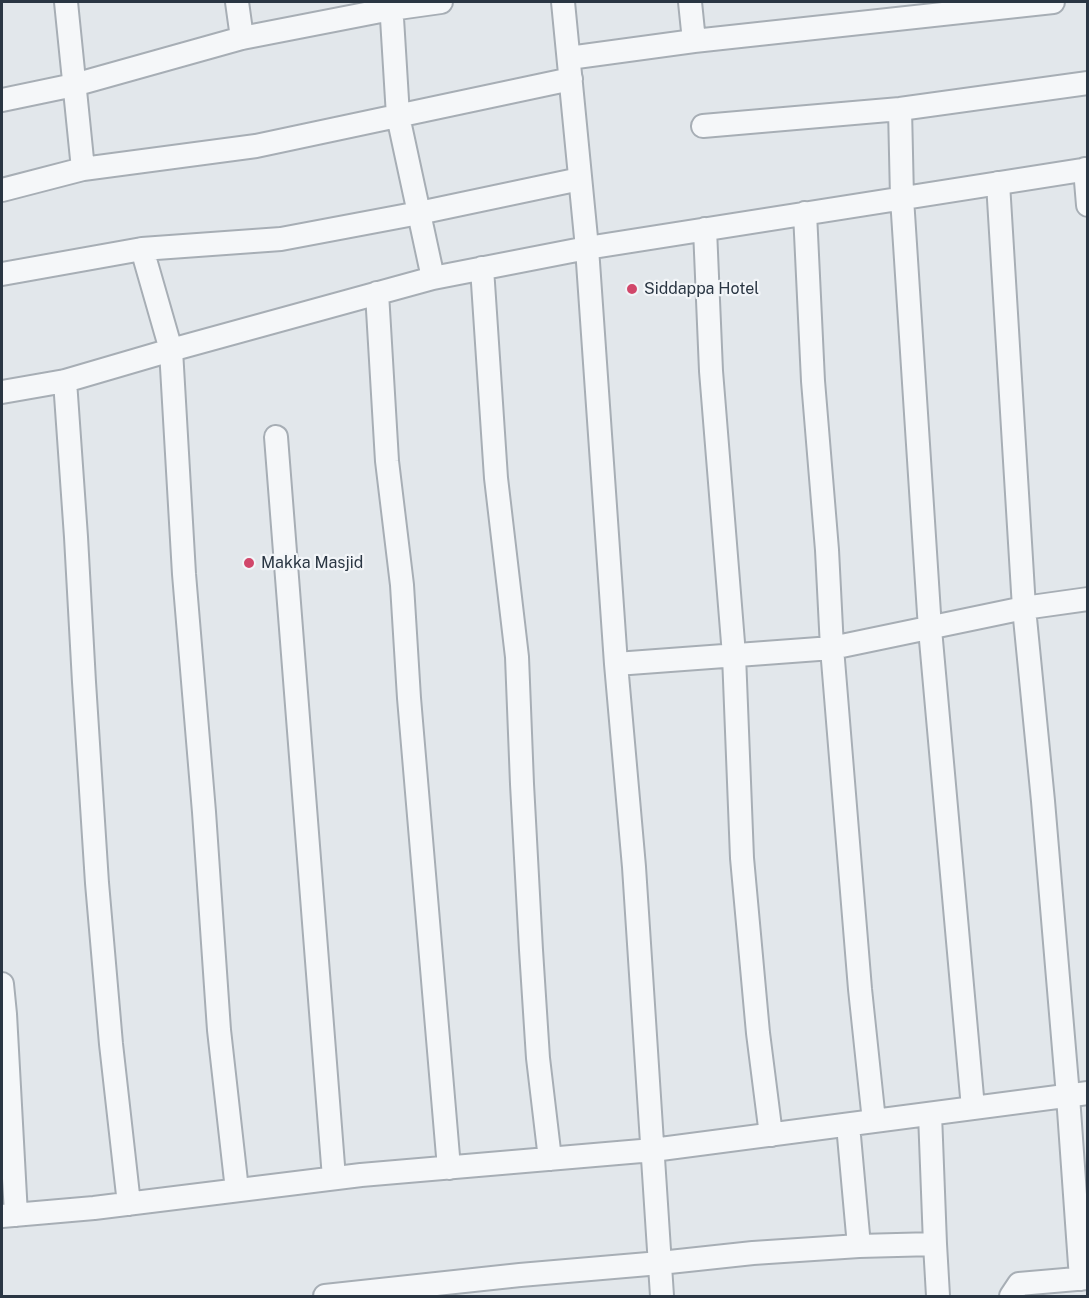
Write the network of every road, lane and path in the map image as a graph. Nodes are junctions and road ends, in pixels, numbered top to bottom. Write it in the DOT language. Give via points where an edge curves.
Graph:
graph roads {
  1 [pos="66,2"];
  2 [pos="237,2"];
  3 [pos="441,2"];
  4 [pos="563,2"];
  5 [pos="690,2"];
  6 [pos="1046,2"];
  7 [pos="391,5"];
  8 [pos="242,38"];
  9 [pos="693,41"];
  10 [pos="570,68"];
  11 [pos="1088,83"];
  12 [pos="74,85"];
  13 [pos="2,100"];
  14 [pos="900,109"];
  15 [pos="398,116"];
  16 [pos="703,126"];
  17 [pos="83,169"];
  18 [pos="1086,169"];
  19 [pos="580,179"];
  20 [pos="998,183"];
  21 [pos="2,190"];
  22 [pos="902,198"];
  23 [pos="1088,205"];
  24 [pos="419,213"];
  25 [pos="805,213"];
  26 [pos="705,229"];
  27 [pos="587,248"];
  28 [pos="142,249"];
  29 [pos="482,268"];
  30 [pos="2,274"];
  31 [pos="433,278"];
  32 [pos="377,293"];
  33 [pos="171,350"];
  34 [pos="65,381"];
  35 [pos="2,392"];
  36 [pos="276,436"];
  37 [pos="1088,599"];
  38 [pos="1024,608"];
  39 [pos="930,628"];
  40 [pos="832,648"];
  41 [pos="734,655"];
  42 [pos="616,664"];
  43 [pos="2,984"];
  44 [pos="1078,1094"];
  45 [pos="973,1108"];
  46 [pos="930,1114"];
  47 [pos="874,1121"];
  48 [pos="848,1125"];
  49 [pos="771,1134"];
  50 [pos="653,1150"];
  51 [pos="550,1159"];
  52 [pos="448,1168"];
  53 [pos="334,1178"];
  54 [pos="237,1190"];
  55 [pos="129,1204"];
  56 [pos="9,1215"];
  57 [pos="935,1244"];
  58 [pos="859,1246"];
  59 [pos="660,1263"];
  60 [pos="1084,1278"];
  61 [pos="326,1296"];
  62 [pos="662,1296"];
  63 [pos="938,1296"];
  64 [pos="1011,1296"];
  1 -- 12 [label="street"];
  2 -- 8 [label="street"];
  3 -- 7 [label="street"];
  4 -- 10 [label="street"];
  5 -- 9 [label="street"];
  6 -- 9 [label="street"];
  7 -- 8 [label="street"];
  7 -- 15 [label="street"];
  8 -- 12 [label="street"];
  9 -- 10 [label="street"];
  10 -- 15 [label="street"];
  10 -- 19 [label="street"];
  11 -- 14 [label="street"];
  12 -- 13 [label="street"];
  12 -- 17 [label="street"];
  14 -- 16 [label="street"];
  14 -- 22 [label="street"];
  15 -- 17 [label="street" via="256,146"];
  15 -- 24 [label="street"];
  17 -- 21 [label="street"];
  18 -- 20 [label="street"];
  18 -- 23 [label="street"];
  19 -- 24 [label="street"];
  19 -- 27 [label="street"];
  20 -- 22 [label="street"];
  20 -- 38 [label="street"];
  22 -- 25 [label="street"];
  22 -- 39 [label="street"];
  24 -- 28 [label="street" via="281,239"];
  24 -- 31 [label="street"];
  25 -- 26 [label="street"];
  25 -- 40 [label="street"];
  26 -- 27 [label="street"];
  26 -- 41 [label="street" via="711,371"];
  27 -- 29 [label="street"];
  27 -- 42 [label="street"];
  28 -- 30 [label="street"];
  28 -- 33 [label="street"];
  29 -- 31 [label="street"];
  29 -- 51 [label="street" via="496,478 517,657 538,1058"];
  31 -- 32 [label="street"];
  32 -- 33 [label="street"];
  32 -- 52 [label="street" via="387,461 402,585"];
  33 -- 34 [label="street"];
  33 -- 54 [label="street" via="219,1030"];
  34 -- 35 [label="street"];
  34 -- 55 [label="street" via="97,883"];
  36 -- 53 [label="street"];
  37 -- 38 [label="street"];
  38 -- 39 [label="street"];
  38 -- 44 [label="street"];
  39 -- 40 [label="street"];
  39 -- 45 [label="street"];
  40 -- 41 [label="street"];
  40 -- 47 [label="street"];
  41 -- 42 [label="street"];
  41 -- 49 [label="street" via="742,858"];
  42 -- 50 [label="street"];
  43 -- 56 [label="street"];
  44 -- 45 [label="street"];
  44 -- 60 [label="street"];
  45 -- 46 [label="street"];
  46 -- 47 [label="street"];
  46 -- 57 [label="street"];
  47 -- 48 [label="street"];
  48 -- 49 [label="street"];
  48 -- 58 [label="street"];
  49 -- 50 [label="street"];
  50 -- 51 [label="street"];
  50 -- 59 [label="street"];
  51 -- 52 [label="street"];
  52 -- 53 [label="street"];
  53 -- 54 [label="street"];
  54 -- 55 [label="street"];
  55 -- 56 [label="street"];
  57 -- 58 [label="street"];
  57 -- 63 [label="street"];
  58 -- 59 [label="street"];
  59 -- 61 [label="street"];
  59 -- 62 [label="street"];
  60 -- 64 [label="street" via="1018,1284"];
}
